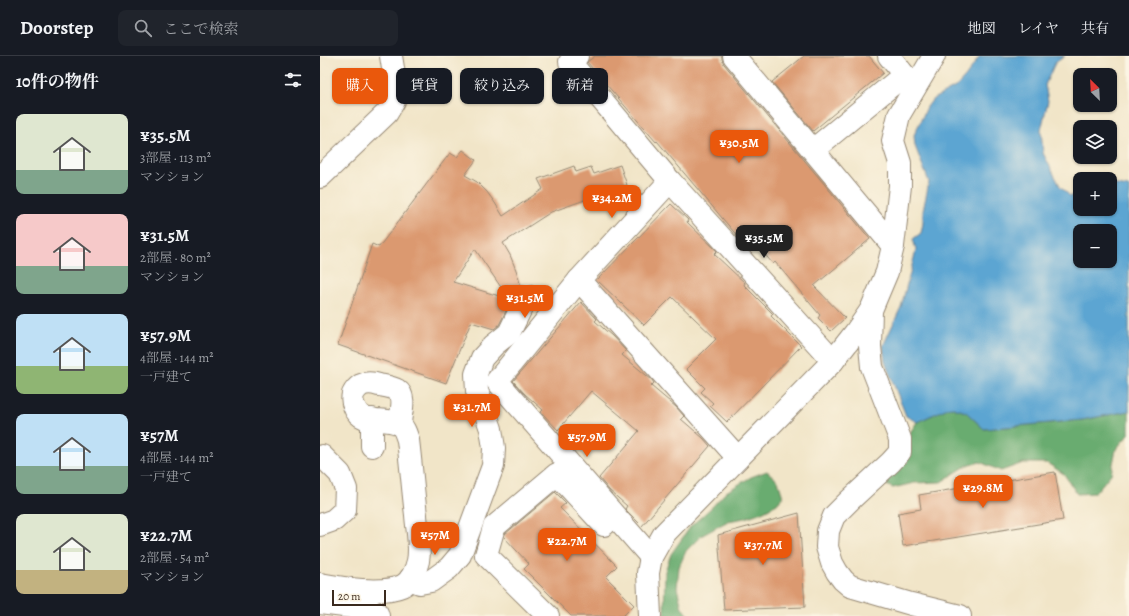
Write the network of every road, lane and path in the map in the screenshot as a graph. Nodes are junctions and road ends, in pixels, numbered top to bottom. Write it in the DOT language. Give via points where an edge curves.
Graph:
graph roads {
  1 [pos="391,56"];
  2 [pos="577,56"];
  3 [pos="734,56"];
  4 [pos="889,56"];
  5 [pos="934,56"];
  6 [pos="910,82"];
  7 [pos="813,150"];
  8 [pos="323,168"];
  9 [pos="670,181"];
  10 [pos="893,246"];
  11 [pos="579,280"];
  12 [pos="527,296"];
  13 [pos="871,310"];
  14 [pos="833,360"];
  15 [pos="372,419"];
  16 [pos="400,424"];
  17 [pos="372,446"];
  18 [pos="322,456"];
  19 [pos="738,458"];
  20 [pos="320,525"];
  21 [pos="642,557"];
  22 [pos="410,579"];
  23 [pos="320,584"];
  24 [pos="320,603"];
  25 [pos="378,616"];
  26 [pos="548,616"];
  27 [pos="650,616"];
  28 [pos="960,616"];
  1 -- 8 [label="street" via="396,87 394,102 387,112"];
  2 -- 9 [label="street" via="570,62"];
  3 -- 7 [label="street"];
  4 -- 6 [label="street"];
  5 -- 6 [label="street"];
  6 -- 7 [label="street"];
  6 -- 10 [label="street" via="893,141 900,163"];
  7 -- 10 [label="street"];
  9 -- 11 [label="street"];
  9 -- 14 [label="street"];
  10 -- 13 [label="street" via="887,272"];
  11 -- 19 [label="street"];
  11 -- 21 [label="street" via="497,380"];
  12 -- 22 [label="street" via="509,333 482,358 476,374 477,391 491,430 493,466 460,555 449,568 431,581 420,583"];
  13 -- 14 [label="street"];
  13 -- 28 [label="street" via="872,367 900,438 900,452 834,516 828,531 827,547 836,572 850,586"];
  14 -- 19 [label="street"];
  15 -- 16 [label="street"];
  15 -- 16 [label="street" via="364,418 356,411 352,401 353,393 358,387 372,383 396,390 401,396 403,404"];
  15 -- 17 [label="street"];
  16 -- 22 [label="street" via="408,440 418,538 418,560"];
  18 -- 20 [label="street" via="340,474 346,489 346,510 334,520"];
  19 -- 21 [label="street"];
  21 -- 26 [label="street" via="557,474 494,527 486,555"];
  21 -- 27 [label="street" via="648,573"];
  22 -- 23 [label="street" via="402,586 384,589 365,590"];
  24 -- 25 [label="street" via="368,609"];
}
